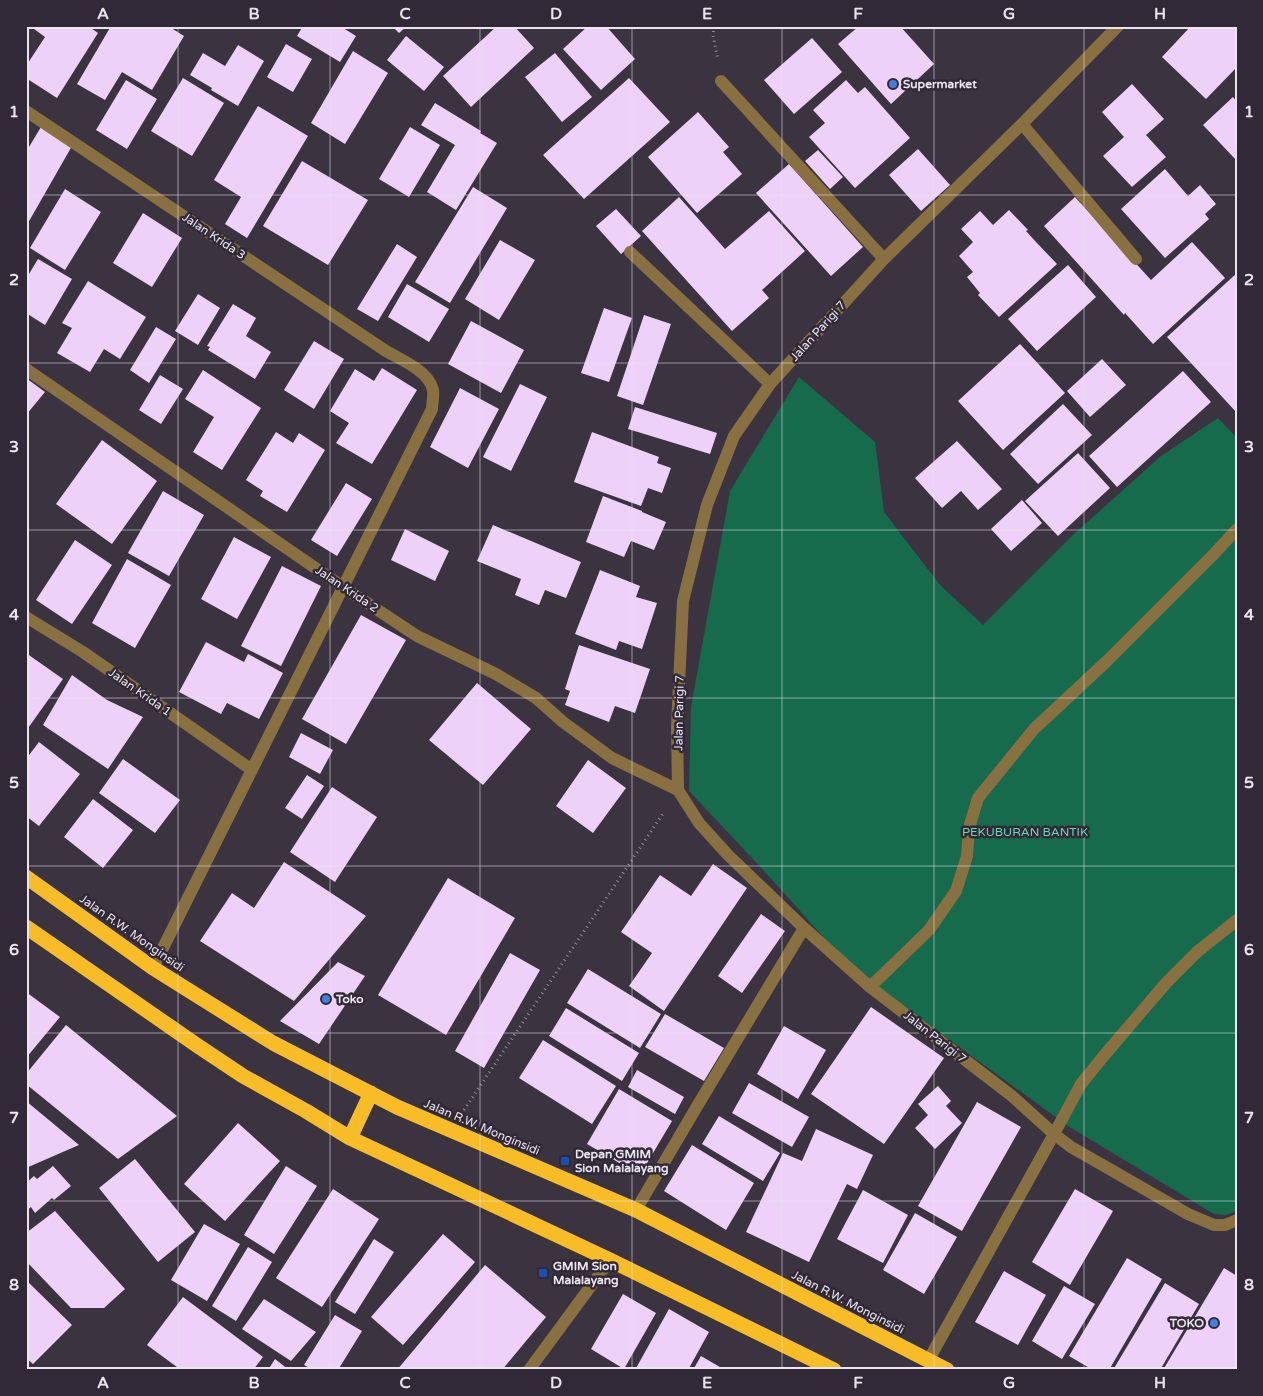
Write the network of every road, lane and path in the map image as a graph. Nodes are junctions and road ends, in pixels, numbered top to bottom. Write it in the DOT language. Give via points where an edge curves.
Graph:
graph roads {
  1 [pos="714,26"];
  2 [pos="1118,26"];
  3 [pos="721,81"];
  4 [pos="26,111"];
  5 [pos="1022,124"];
  6 [pos="630,252"];
  7 [pos="1136,258"];
  8 [pos="884,259"];
  9 [pos="26,369"];
  10 [pos="770,384"];
  11 [pos="1237,529"];
  12 [pos="343,587"];
  13 [pos="26,617"];
  14 [pos="252,770"];
  15 [pos="678,790"];
  16 [pos="26,877"];
  17 [pos="1237,920"];
  18 [pos="26,927"];
  19 [pos="804,928"];
  20 [pos="153,968"];
  21 [pos="870,986"];
  22 [pos="370,1093"];
  23 [pos="451,1130"];
  24 [pos="1054,1134"];
  25 [pos="350,1138"];
  26 [pos="636,1210"];
  27 [pos="1237,1220"];
  28 [pos="610,1260"];
  29 [pos="928,1360"];
  30 [pos="529,1370"];
  31 [pos="834,1370"];
  32 [pos="947,1370"];
  1 -- 3 [label="path"];
  2 -- 5 [label="street, Jalan Parigi 7"];
  3 -- 8 [label="street"];
  4 -- 12 [label="street, Jalan Krida 3" via="422,372 429,381 433,390 432,409"];
  5 -- 7 [label="street"];
  5 -- 8 [label="street, Jalan Parigi 7"];
  6 -- 10 [label="street"];
  8 -- 10 [label="street, Jalan Parigi 7"];
  9 -- 12 [label="street, Jalan Krida 2"];
  10 -- 15 [label="street, Jalan Parigi 7" via="734,436 707,505 684,601 677,726"];
  11 -- 21 [label="street" via="1107,661 1034,729 978,798 967,856 956,891 929,930"];
  12 -- 14 [label="street, Jalan Krida 3"];
  12 -- 15 [label="street, Jalan Krida 2" via="417,636 496,674 536,698 612,758"];
  13 -- 14 [label="street, Jalan Krida 1" via="83,652"];
  14 -- 20 [label="street, Jalan Krida 3"];
  15 -- 19 [label="street, Jalan Parigi 7" via="699,823 728,855"];
  15 -- 23 [label="path"];
  16 -- 20 [label="highway, Jalan R.W. Monginsidi"];
  17 -- 24 [label="street" via="1197,952 1166,983 1081,1084"];
  18 -- 25 [label="highway" via="244,1076"];
  19 -- 21 [label="street, Jalan Parigi 7"];
  19 -- 26 [label="street"];
  20 -- 22 [label="highway, Jalan R.W. Monginsidi" via="273,1043"];
  21 -- 24 [label="street, Jalan Parigi 7" via="1012,1096"];
  22 -- 23 [label="highway, Jalan R.W. Monginsidi"];
  22 -- 25 [label="highway"];
  23 -- 26 [label="highway, Jalan R.W. Monginsidi"];
  24 -- 27 [label="street, Jalan Parigi 7" via="1071,1148 1188,1214 1214,1226"];
  24 -- 29 [label="street"];
  25 -- 28 [label="highway"];
  26 -- 29 [label="highway, Jalan R.W. Monginsidi"];
  28 -- 30 [label="street"];
  28 -- 31 [label="highway"];
  29 -- 32 [label="highway, Jalan R.W. Monginsidi"];
}
